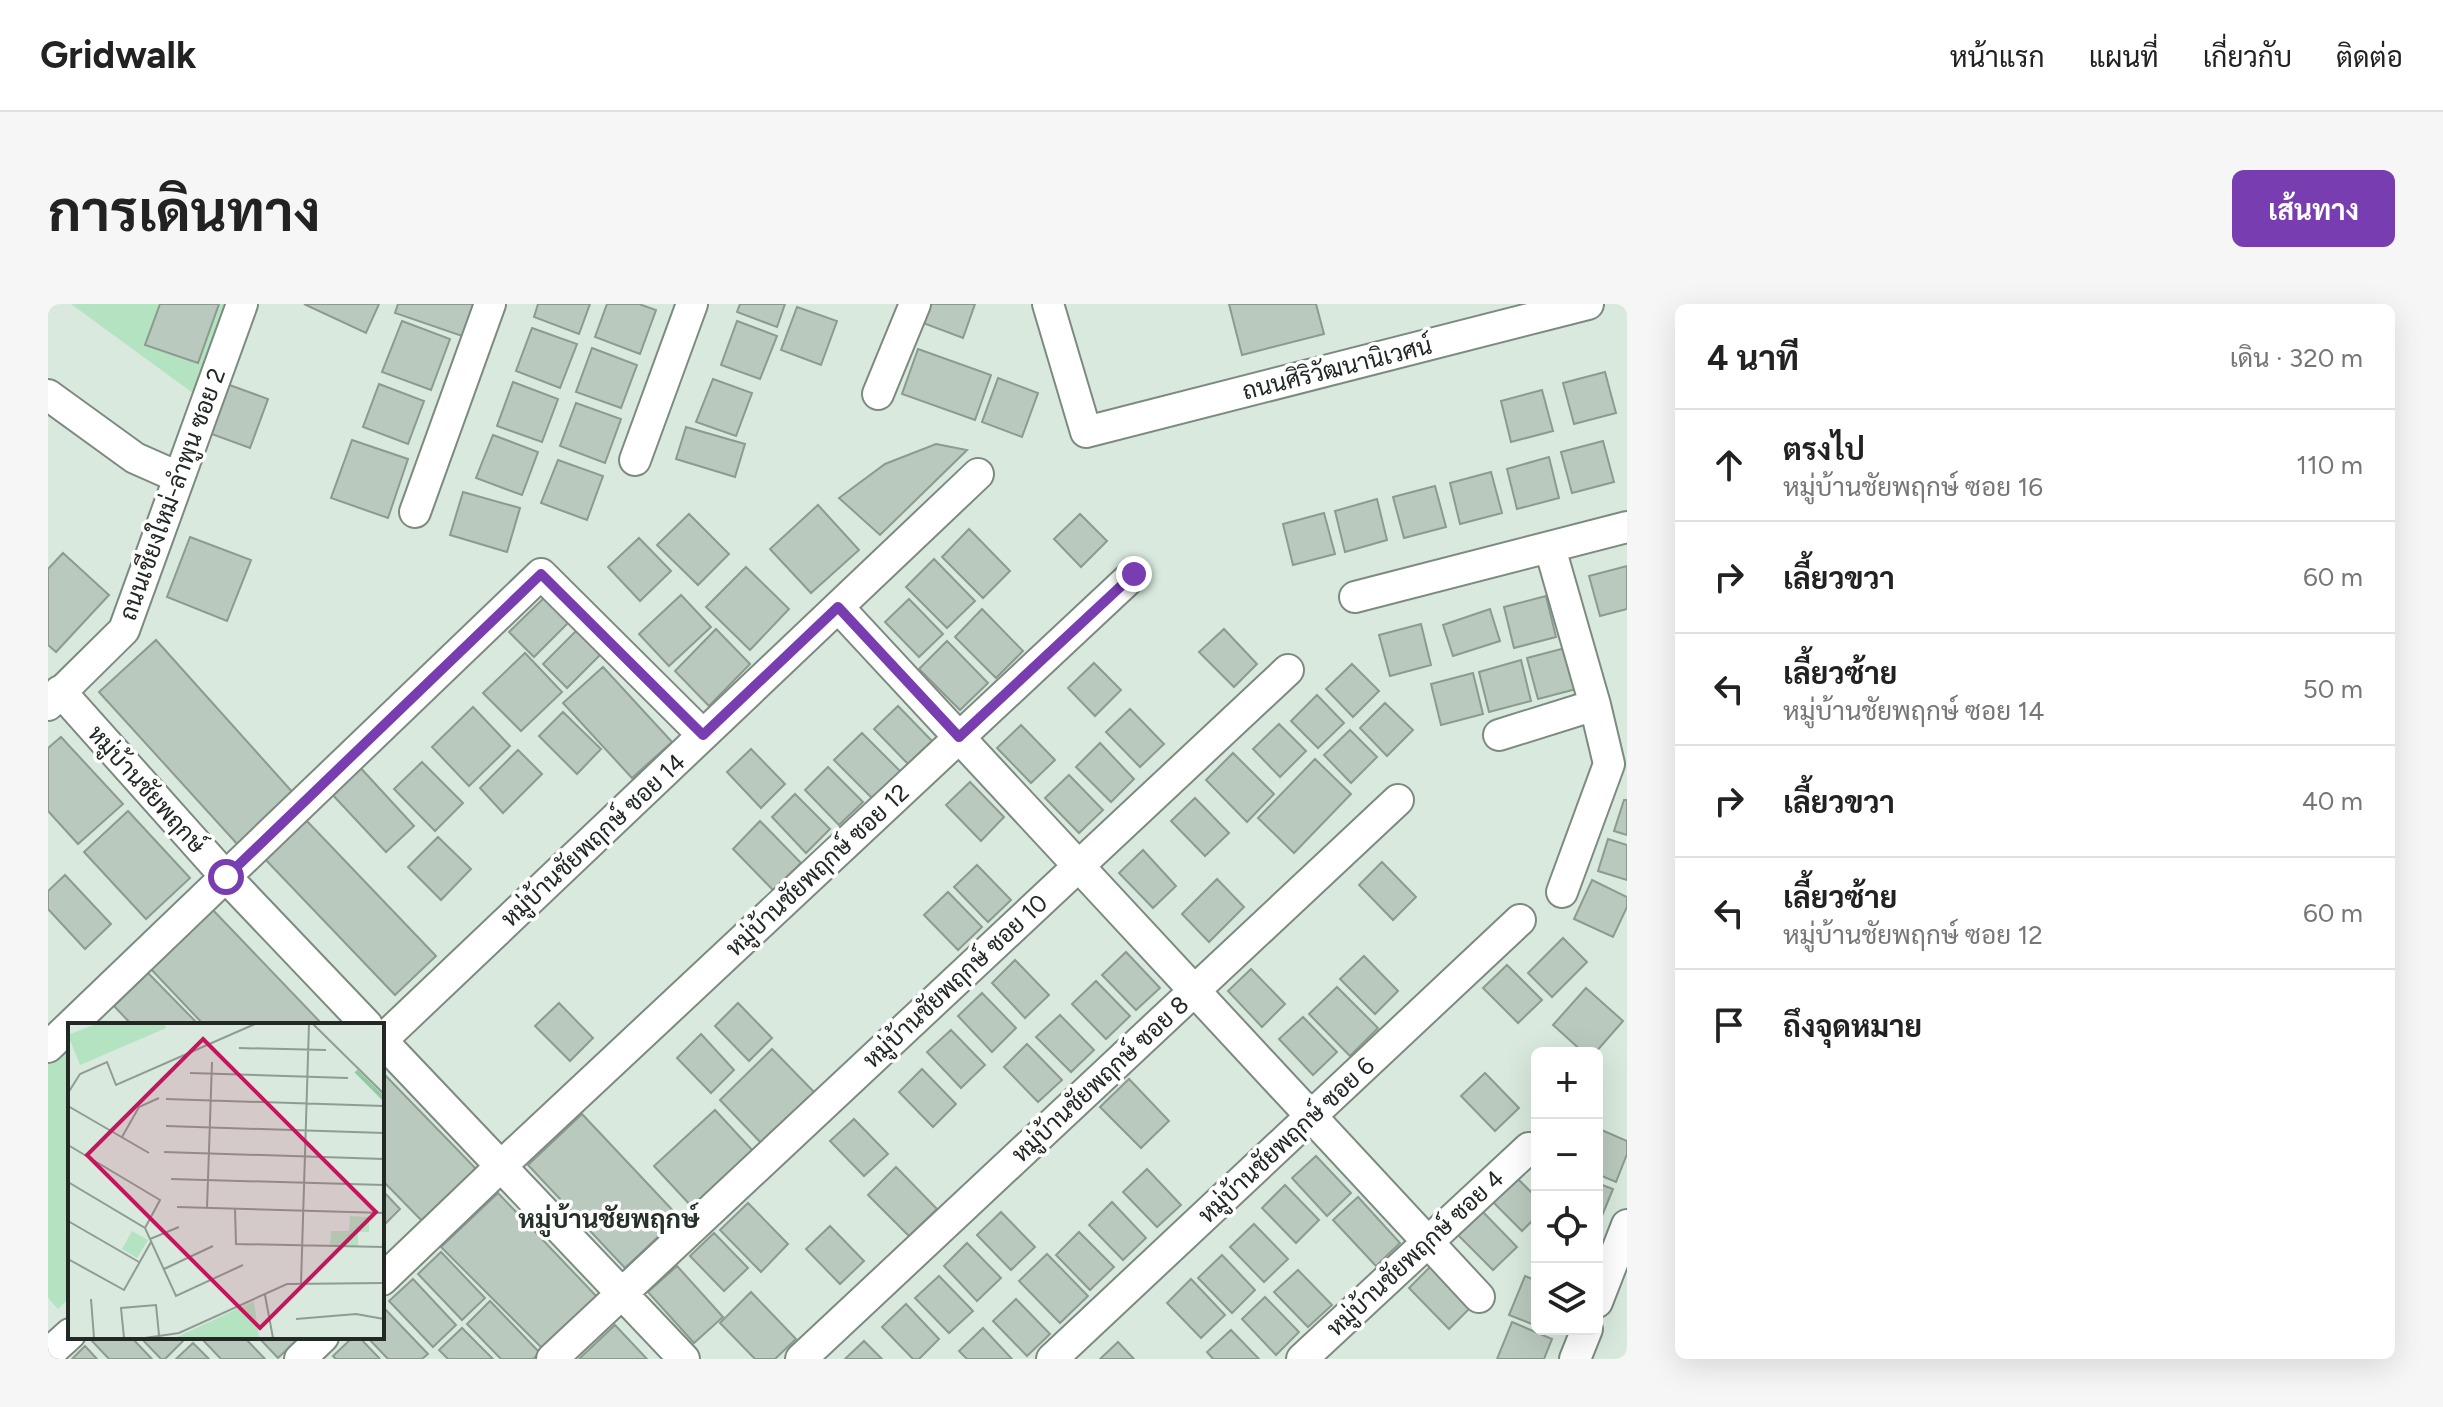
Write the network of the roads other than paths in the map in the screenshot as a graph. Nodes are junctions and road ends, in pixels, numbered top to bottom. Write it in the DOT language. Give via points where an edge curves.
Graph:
graph roads {
  1 [pos="242,304"];
  2 [pos="490,304"];
  3 [pos="692,304"];
  4 [pos="915,304"];
  5 [pos="1048,304"];
  6 [pos="1588,304"];
  7 [pos="878,394"];
  8 [pos="48,395"];
  9 [pos="635,460"];
  10 [pos="978,474"];
  11 [pos="178,477"];
  12 [pos="415,512"];
  13 [pos="1627,527"];
  14 [pos="1550,548"];
  15 [pos="1134,574"];
  16 [pos="1355,597"];
  17 [pos="838,607"];
  18 [pos="1288,670"];
  19 [pos="54,698"];
  20 [pos="1595,705"];
  21 [pos="703,735"];
  22 [pos="1499,735"];
  23 [pos="959,737"];
  24 [pos="1398,800"];
  25 [pos="1079,866"];
  26 [pos="226,877"];
  27 [pos="1562,892"];
  28 [pos="1520,920"];
  29 [pos="1195,990"];
  30 [pos="73,1023"];
  31 [pos="365,1023"];
  32 [pos="68,1028"];
  33 [pos="384,1038"];
  34 [pos="384,1042"];
  35 [pos="48,1047"];
  36 [pos="1311,1116"];
  37 [pos="1529,1148"];
  38 [pos="501,1166"];
  39 [pos="1627,1225"];
  40 [pos="1427,1241"];
  41 [pos="384,1278"];
  42 [pos="1603,1287"];
  43 [pos="621,1293"];
  44 [pos="1479,1297"];
  45 [pos="1585,1335"];
  46 [pos="68,1336"];
  47 [pos="321,1339"];
  48 [pos="48,1354"];
  49 [pos="300,1359"];
  50 [pos="552,1359"];
  51 [pos="684,1359"];
  52 [pos="801,1359"];
  53 [pos="1052,1359"];
  54 [pos="1302,1359"];
  55 [pos="1575,1359"];
  1 -- 11 [label="street, ถนนเชียงใหม่-ลำพูน ซอย 2"];
  2 -- 12 [label="street"];
  3 -- 9 [label="street"];
  4 -- 7 [label="street"];
  5 -- 6 [label="street, ถนนศิริวัฒนานิเวศน์" via="1086,432"];
  8 -- 11 [label="street" via="135,458"];
  10 -- 17 [label="street, หมู่บ้านชัยพฤกษ์ ซอย 14"];
  11 -- 19 [label="street, ถนนเชียงใหม่-ลำพูน ซอย 2" via="124,630"];
  13 -- 14 [label="street"];
  14 -- 16 [label="street"];
  14 -- 20 [label="street"];
  15 -- 23 [label="street, หมู่บ้านชัยพฤกษ์ ซอย 12"];
  17 -- 21 [label="street, หมู่บ้านชัยพฤกษ์ ซอย 14"];
  17 -- 23 [label="street"];
  18 -- 25 [label="street, หมู่บ้านชัยพฤกษ์ ซอย 10"];
  19 -- 26 [label="street, หมู่บ้านชัยพฤกษ์"];
  20 -- 22 [label="street"];
  20 -- 27 [label="street" via="1609,764"];
  21 -- 26 [label="street" via="541,574"];
  21 -- 33 [label="street, หมู่บ้านชัยพฤกษ์ ซอย 14"];
  23 -- 25 [label="street"];
  23 -- 38 [label="street, หมู่บ้านชัยพฤกษ์ ซอย 12"];
  24 -- 29 [label="street, หมู่บ้านชัยพฤกษ์ ซอย 8"];
  25 -- 29 [label="street"];
  25 -- 43 [label="street, หมู่บ้านชัยพฤกษ์ ซอย 10"];
  26 -- 30 [label="street"];
  26 -- 31 [label="street, หมู่บ้านชัยพฤกษ์"];
  28 -- 36 [label="street, หมู่บ้านชัยพฤกษ์ ซอย 6"];
  29 -- 36 [label="street"];
  29 -- 52 [label="street, หมู่บ้านชัยพฤกษ์ ซอย 8"];
  32 -- 35 [label="street"];
  34 -- 38 [label="street"];
  36 -- 40 [label="street"];
  36 -- 53 [label="street, หมู่บ้านชัยพฤกษ์ ซอย 6"];
  37 -- 40 [label="street, หมู่บ้านชัยพฤกษ์ ซอย 4"];
  38 -- 41 [label="street, หมู่บ้านชัยพฤกษ์ ซอย 12"];
  38 -- 43 [label="street"];
  39 -- 42 [label="street"];
  40 -- 44 [label="street"];
  40 -- 54 [label="street, หมู่บ้านชัยพฤกษ์ ซอย 4"];
  43 -- 50 [label="street, หมู่บ้านชัยพฤกษ์ ซอย 10"];
  43 -- 51 [label="street"];
  45 -- 55 [label="street"];
  46 -- 48 [label="street"];
  47 -- 49 [label="street"];
}
